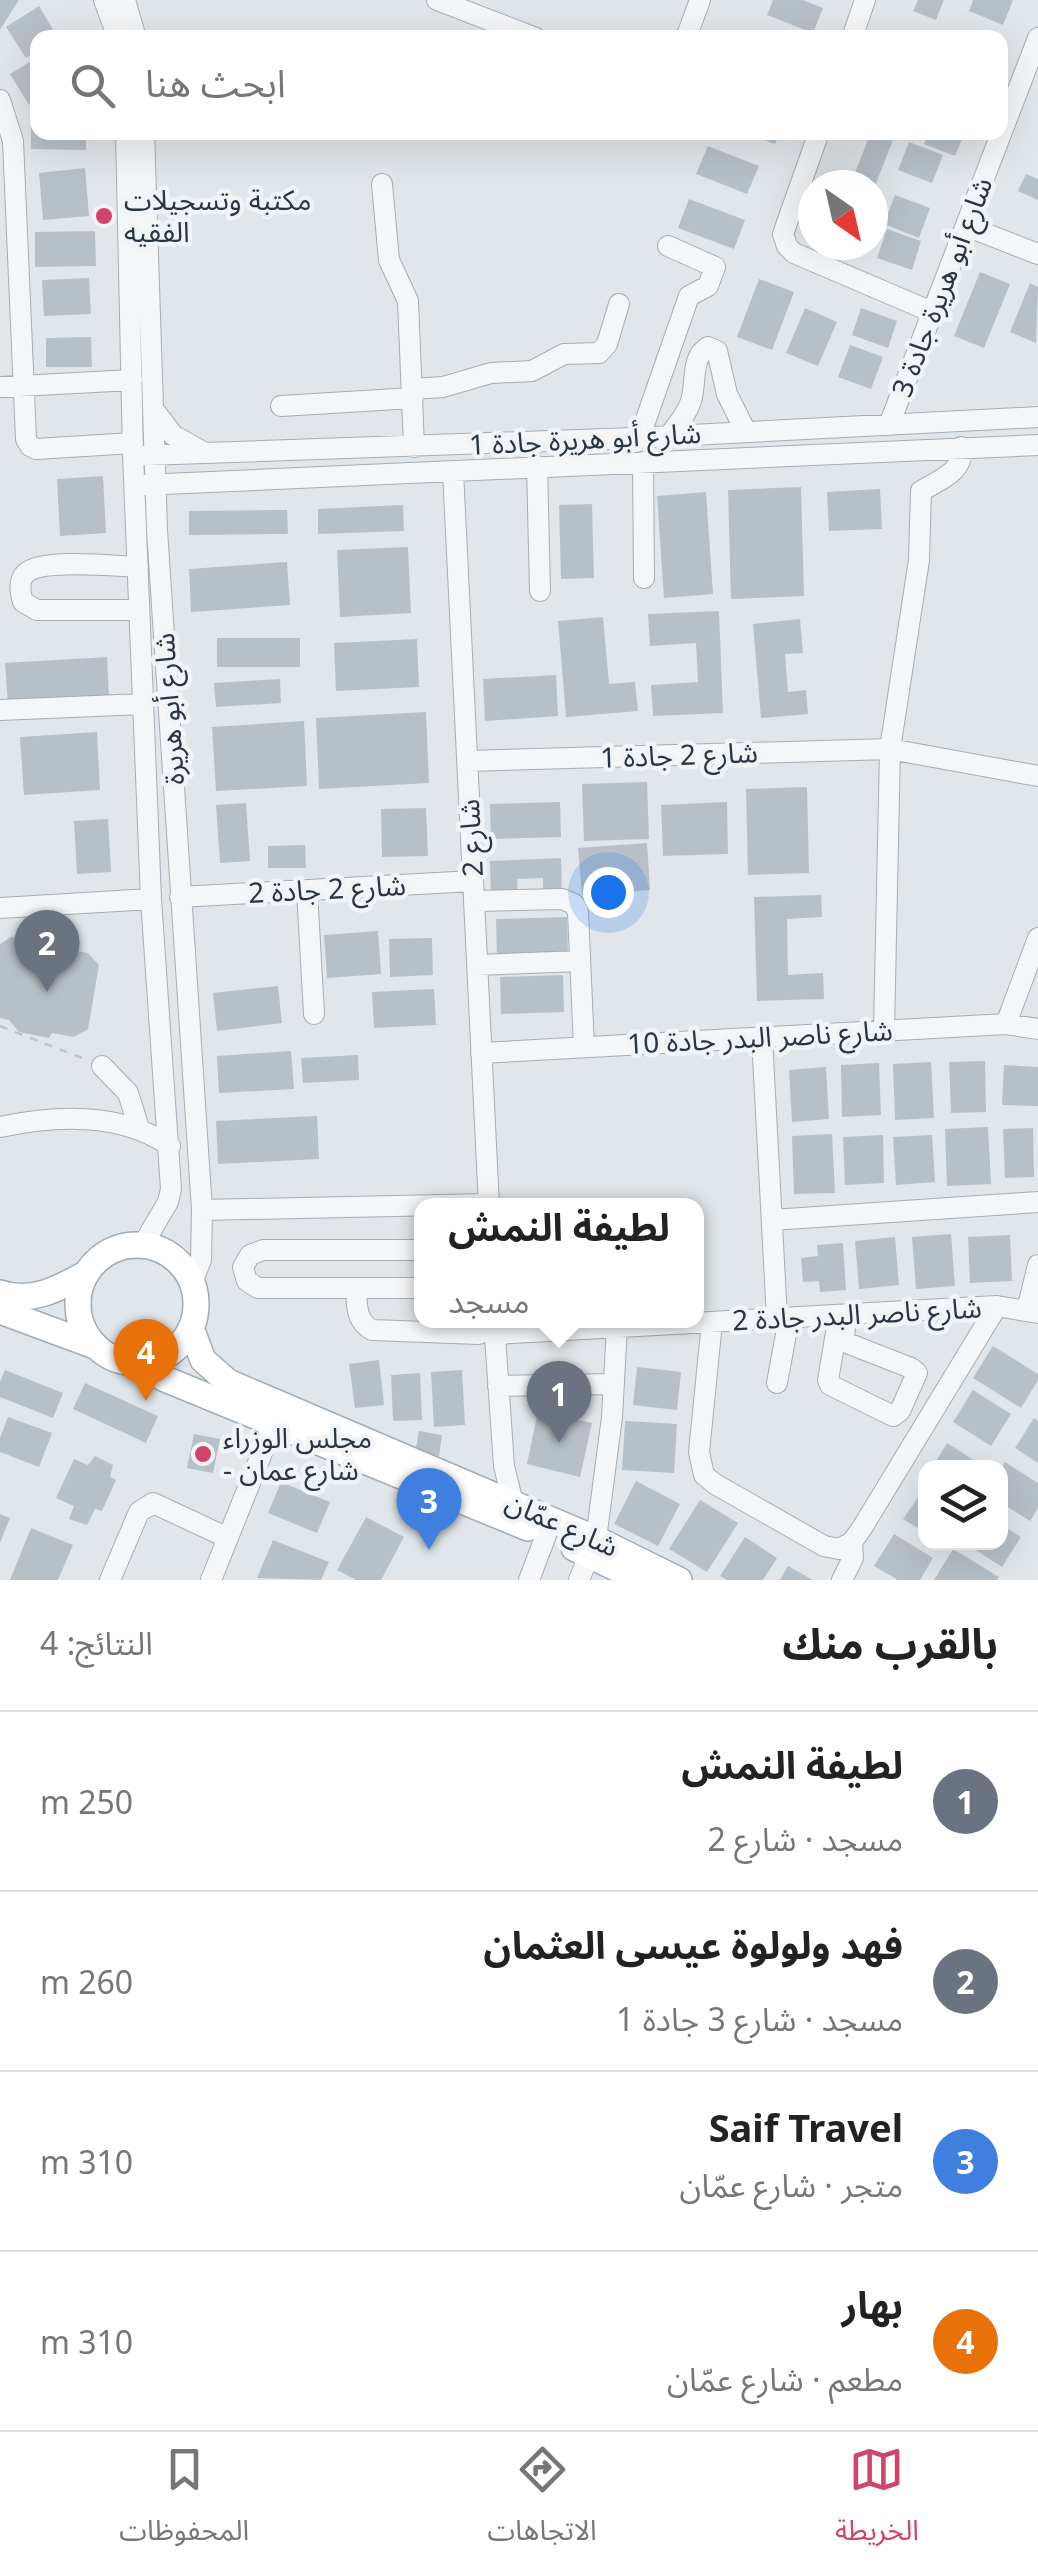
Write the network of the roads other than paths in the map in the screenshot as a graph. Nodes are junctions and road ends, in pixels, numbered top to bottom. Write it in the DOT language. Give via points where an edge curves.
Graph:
graph roads {
  1 [pos="104,0"];
  2 [pos="125,0"];
  3 [pos="437,0"];
  4 [pos="700,0"];
  5 [pos="865,0"];
  6 [pos="115,30"];
  7 [pos="134,30"];
  8 [pos="515,30"];
  9 [pos="689,30"];
  10 [pos="855,30"];
  11 [pos="1038,38"];
  12 [pos="0,100"];
  13 [pos="1008,116"];
  14 [pos="126,140"];
  15 [pos="144,140"];
  16 [pos="816,140"];
  17 [pos="999,140"];
  18 [pos="382,184"];
  19 [pos="966,226"];
  20 [pos="668,246"];
  21 [pos="1038,254"];
  22 [pos="618,304"];
  23 [pos="932,312"];
  24 [pos="132,380"];
  25 [pos="22,386"];
  26 [pos="0,387"];
  27 [pos="412,394"];
  28 [pos="281,406"];
  29 [pos="153,410"];
  30 [pos="1038,418"];
  31 [pos="889,425"];
  32 [pos="746,432"];
  33 [pos="669,436"];
  34 [pos="634,438"];
  35 [pos="1038,445"];
  36 [pos="414,447"];
  37 [pos="960,447"];
  38 [pos="133,449"];
  39 [pos="214,454"];
  40 [pos="156,456"];
  41 [pos="643,462"];
  42 [pos="537,466"];
  43 [pos="454,471"];
  44 [pos="207,482"];
  45 [pos="145,484"];
  46 [pos="158,530"];
  47 [pos="138,567"];
  48 [pos="644,578"];
  49 [pos="540,590"];
  50 [pos="139,610"];
  51 [pos="142,704"];
  52 [pos="0,710"];
  53 [pos="890,748"];
  54 [pos="467,762"];
  55 [pos="1038,776"];
  56 [pos="307,891"];
  57 [pos="474,891"];
  58 [pos="180,898"];
  59 [pos="151,899"];
  60 [pos="0,908"];
  61 [pos="1038,938"];
  62 [pos="580,960"];
  63 [pos="477,965"];
  64 [pos="314,1014"];
  65 [pos="1006,1024"];
  66 [pos="1038,1029"];
  67 [pos="884,1030"];
  68 [pos="762,1038"];
  69 [pos="584,1047"];
  70 [pos="482,1053"];
  71 [pos="102,1066"];
  72 [pos="0,1127"];
  73 [pos="139,1128"];
  74 [pos="170,1146"];
  75 [pos="489,1198"];
  76 [pos="1038,1202"];
  77 [pos="414,1206"];
  78 [pos="202,1210"];
  79 [pos="772,1220"];
  80 [pos="142,1246"];
  81 [pos="414,1250"];
  82 [pos="1038,1265"];
  83 [pos="88,1273"];
  84 [pos="192,1283"];
  85 [pos="414,1288"];
  86 [pos="356,1290"];
  87 [pos="0,1293"];
  88 [pos="997,1306"];
  89 [pos="0,1311"];
  90 [pos="1032,1311"];
  91 [pos="843,1314"];
  92 [pos="783,1318"];
  93 [pos="704,1322"];
  94 [pos="712,1322"];
  95 [pos="191,1328"];
  96 [pos="553,1328"];
  97 [pos="617,1328"];
  98 [pos="489,1329"];
  99 [pos="95,1346"];
  100 [pos="136,1363"];
  101 [pos="777,1383"];
  102 [pos="614,1384"];
  103 [pos="498,1386"];
  104 [pos="274,1423"];
  105 [pos="502,1453"];
  106 [pos="471,1485"];
  107 [pos="514,1503"];
  108 [pos="546,1535"];
  109 [pos="228,1538"];
  110 [pos="852,1542"];
  111 [pos="593,1547"];
  112 [pos="110,1580"];
  113 [pos="211,1580"];
  114 [pos="528,1580"];
  115 [pos="579,1580"];
  116 [pos="641,1580"];
  117 [pos="679,1580"];
  118 [pos="842,1580"];
  1 -- 6 [label="street"];
  2 -- 7 [label="street"];
  3 -- 8 [label="street"];
  4 -- 9 [label="street"];
  5 -- 10 [label="street"];
  11 -- 13 [label="street, شارع أبو هريرة جادة 3"];
  12 -- 25 [label="street" via="14,142"];
  14 -- 24 [label="street, شارع أبو هريرة"];
  15 -- 29 [label="street, شارع أبو هريرة"];
  16 -- 23 [label="street" via="783,234 787,246"];
  17 -- 19 [label="street, شارع أبو هريرة جادة 3"];
  18 -- 27 [label="street" via="389,260 408,301"];
  19 -- 21 [label="street"];
  19 -- 23 [label="street, شارع أبو هريرة جادة 3"];
  20 -- 34 [label="street" via="715,267 708,286 689,296"];
  22 -- 27 [label="street" via="608,344 599,352 564,354 532,371 492,373"];
  23 -- 31 [label="street, شارع أبو هريرة جادة 3"];
  24 -- 25 [label="street"];
  24 -- 38 [label="street, شارع أبو هريرة"];
  25 -- 26 [label="street"];
  25 -- 38 [label="street, شارع أبو هريرة جادة 1" via="30,446"];
  27 -- 28 [label="street"];
  27 -- 36 [label="street"];
  29 -- 39 [label="street" via="182,442"];
  29 -- 40 [label="street, شارع أبو هريرة"];
  30 -- 31 [label="street, شارع أبو هريرة جادة 1"];
  31 -- 32 [label="street, شارع أبو هريرة جادة 1"];
  32 -- 33 [label="street, شارع أبو هريرة جادة 1"];
  32 -- 33 [label="street" via="716,350 708,346 697,360 691,400"];
  33 -- 34 [label="street, شارع أبو هريرة جادة 1"];
  34 -- 36 [label="street, شارع أبو هريرة جادة 1"];
  35 -- 37 [label="street, شارع أبو هريرة جادة 1"];
  36 -- 39 [label="street, شارع أبو هريرة جادة 1"];
  37 -- 41 [label="street, شارع أبو هريرة جادة 1"];
  37 -- 53 [label="street" via="957,468 921,491 919,560"];
  38 -- 40 [label="street, شارع أبو هريرة جادة 1"];
  38 -- 45 [label="street, شارع أبو هريرة"];
  39 -- 40 [label="street, شارع أبو هريرة جادة 1"];
  40 -- 45 [label="street, شارع أبو هريرة"];
  41 -- 42 [label="street, شارع أبو هريرة جادة 1"];
  41 -- 48 [label="street"];
  42 -- 43 [label="street, شارع أبو هريرة جادة 1"];
  42 -- 49 [label="street"];
  43 -- 44 [label="street, شارع أبو هريرة جادة 1"];
  43 -- 54 [label="street, شارع 2"];
  44 -- 45 [label="street, شارع أبو هريرة جادة 1"];
  44 -- 46 [label="street" via="172,504"];
  45 -- 46 [label="street, شارع أبو هريرة"];
  45 -- 47 [label="street, شارع أبو هريرة"];
  46 -- 58 [label="street, شارع أبو هريرة"];
  47 -- 50 [label="street, شارع أبو هريرة"];
  47 -- 50 [label="street" via="42,565 20,582 23,602 37,610"];
  50 -- 51 [label="street, شارع أبو هريرة"];
  51 -- 52 [label="street"];
  51 -- 59 [label="street, شارع أبو هريرة"];
  53 -- 54 [label="street, شارع 2 جادة 1"];
  53 -- 55 [label="street, شارع 2 جادة 1"];
  53 -- 67 [label="street"];
  54 -- 57 [label="street, شارع 2"];
  56 -- 57 [label="street, شارع 2 جادة 2"];
  56 -- 58 [label="street, شارع 2 جادة 2"];
  56 -- 64 [label="street"];
  57 -- 62 [label="street, شارع 2 جادة 2" via="570,902 578,912"];
  57 -- 63 [label="street, شارع 2"];
  58 -- 78 [label="street, شارع أبو هريرة"];
  59 -- 60 [label="street"];
  59 -- 74 [label="street, شارع أبو هريرة"];
  61 -- 65 [label="street"];
  62 -- 63 [label="street"];
  62 -- 69 [label="street"];
  63 -- 70 [label="street, شارع 2"];
  65 -- 66 [label="street, شارع ناصر البدر جادة 10"];
  65 -- 67 [label="street, شارع ناصر البدر جادة 10"];
  67 -- 68 [label="street, شارع ناصر البدر جادة 10"];
  68 -- 69 [label="street, شارع ناصر البدر جادة 10"];
  68 -- 79 [label="street"];
  69 -- 70 [label="street, شارع ناصر البدر جادة 10"];
  70 -- 75 [label="street, شارع 2"];
  71 -- 73 [label="street" via="128,1093"];
  72 -- 73 [label="street" via="58,1119"];
  73 -- 74 [label="street"];
  74 -- 80 [label="street, شارع أبو هريرة" via="168,1202"];
  76 -- 79 [label="street"];
  77 -- 78 [label="street"];
  78 -- 84 [label="street, شارع أبو هريرة"];
  79 -- 92 [label="street"];
  80 -- 83 [label="main road" via="106,1255"];
  80 -- 84 [label="main road" via="167,1253"];
  81 -- 86 [label="street" via="263,1250 243,1267 246,1281 258,1288"];
  82 -- 90 [label="street"];
  83 -- 87 [label="main road" via="27,1297"];
  83 -- 99 [label="main road" via="78,1311"];
  84 -- 95 [label="main road"];
  85 -- 86 [label="street"];
  86 -- 98 [label="street, شارع ناصر البدر جادة 2" via="358,1314 372,1330"];
  88 -- 90 [label="street, شارع ناصر البدر جادة 2"];
  88 -- 91 [label="street, شارع ناصر البدر جادة 2"];
  88 -- 110 [label="street"];
  89 -- 99 [label="main road"];
  91 -- 91 [label="street" via="830,1386 893,1416 917,1373 847,1343"];
  91 -- 92 [label="street, شارع ناصر البدر جادة 2"];
  92 -- 94 [label="street, شارع ناصر البدر جادة 2"];
  92 -- 101 [label="street"];
  93 -- 94 [label="street, شارع ناصر البدر جادة 2"];
  94 -- 110 [label="street" via="699,1452 704,1475 824,1546 839,1549"];
  95 -- 100 [label="main road" via="163,1357"];
  95 -- 106 [label="main road, شارع عمّان" via="203,1360 228,1382"];
  96 -- 98 [label="street, شارع ناصر البدر جادة 2"];
  97 -- 102 [label="street"];
  98 -- 103 [label="street"];
  99 -- 100 [label="main road"];
  100 -- 104 [label="main road, شارع عمّان"];
  102 -- 103 [label="street"];
  102 -- 111 [label="street"];
  103 -- 105 [label="street"];
  104 -- 108 [label="main road, شارع عمّان"];
  104 -- 109 [label="street"];
  105 -- 106 [label="street"];
  105 -- 107 [label="street"];
  106 -- 107 [label="main road, شارع عمّان"];
  107 -- 111 [label="main road, شارع عمّان"];
  108 -- 111 [label="main road, شارع عمّان"];
  108 -- 114 [label="street"];
  109 -- 112 [label="street" via="153,1503 139,1512"];
  109 -- 113 [label="street"];
  110 -- 118 [label="street" via="853,1558"];
  111 -- 115 [label="street"];
  111 -- 116 [label="main road, شارع عمّان"];
  111 -- 117 [label="main road, شارع عمّان"];
}
